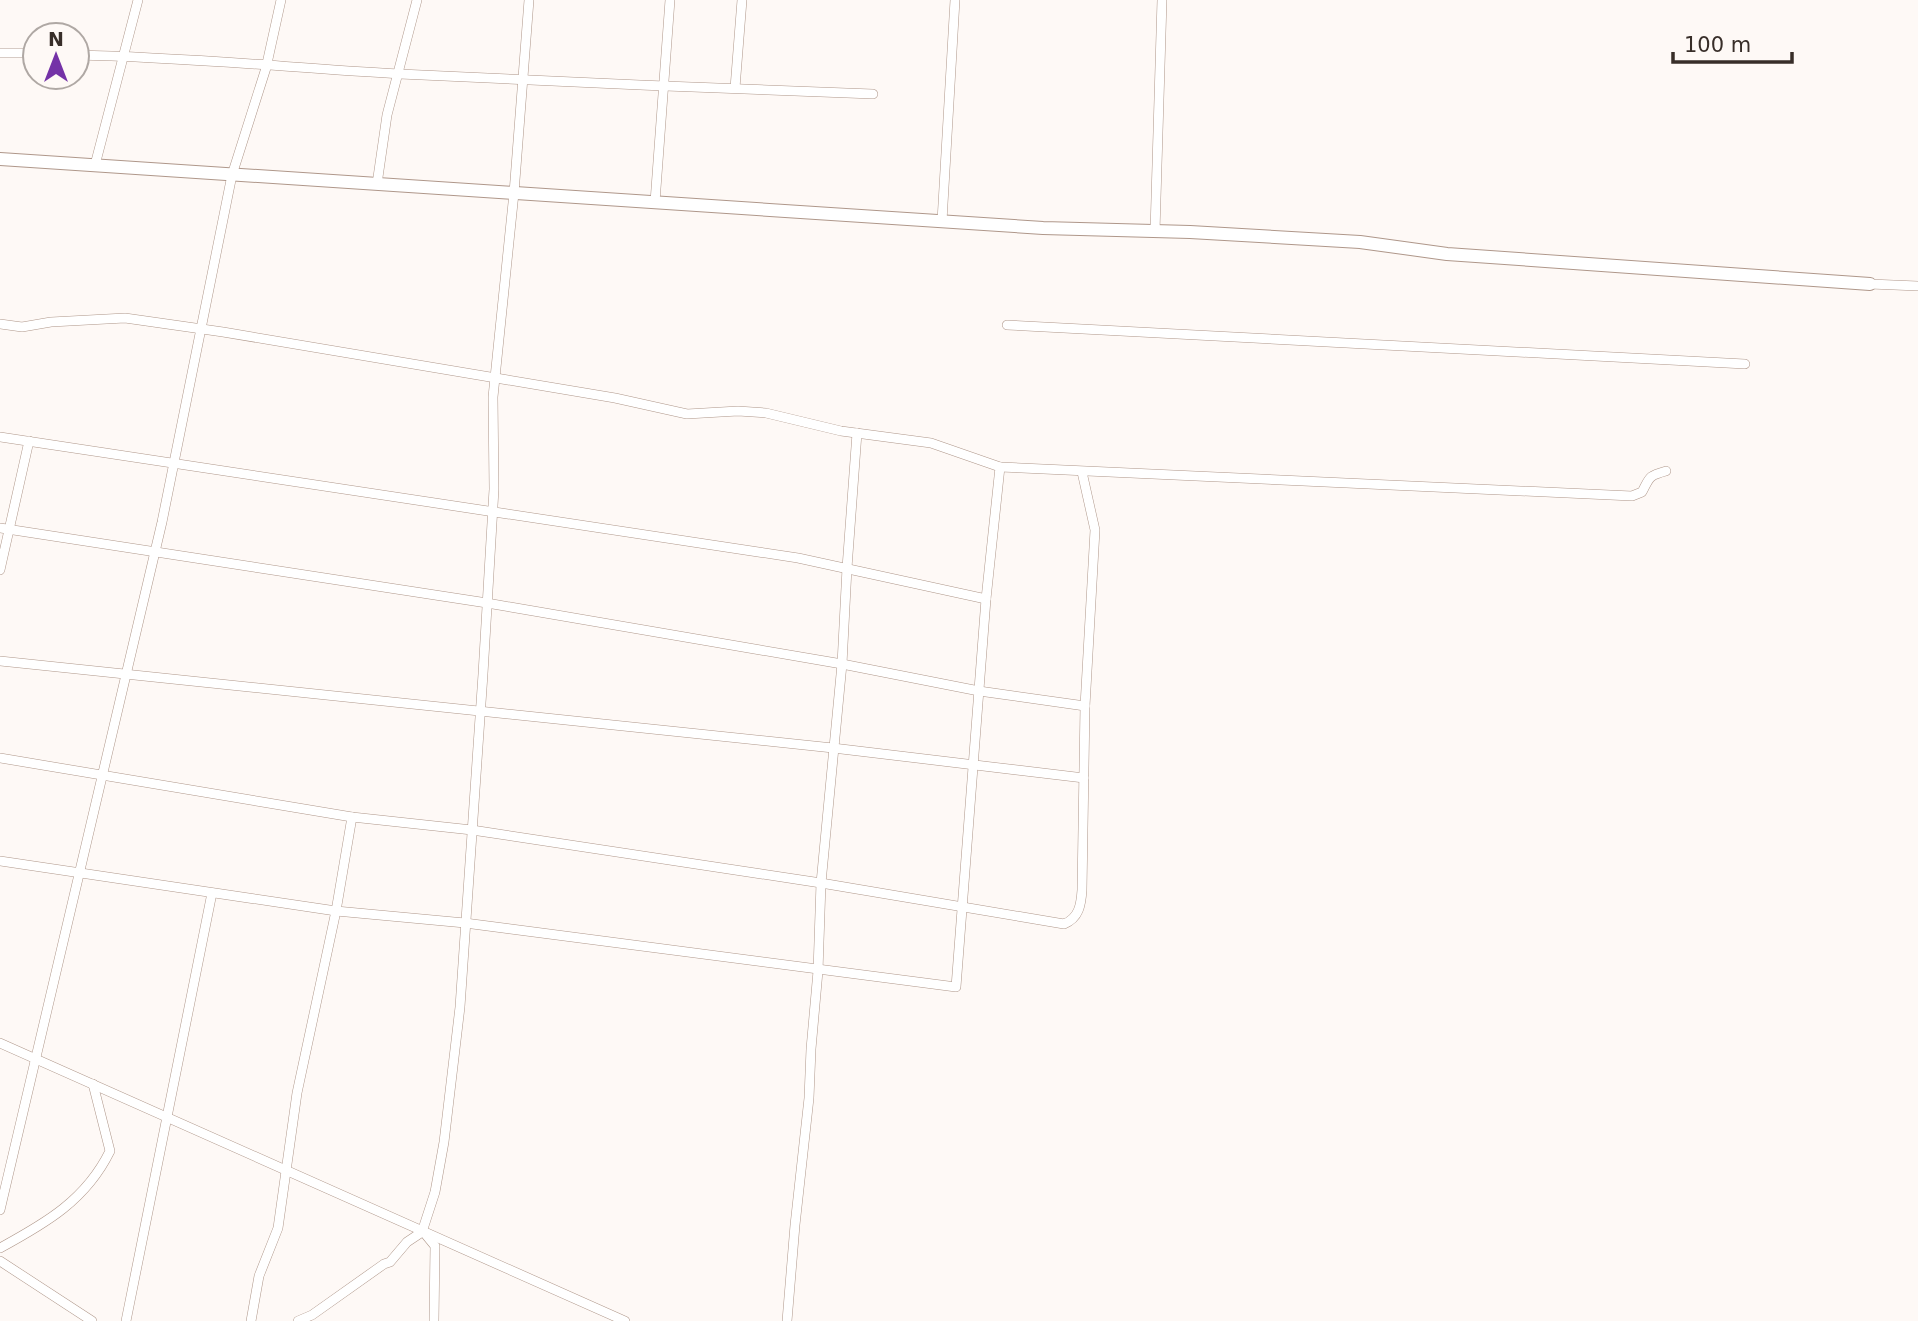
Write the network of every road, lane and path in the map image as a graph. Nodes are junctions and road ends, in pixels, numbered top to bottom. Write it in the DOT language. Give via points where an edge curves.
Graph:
graph roads {
  1 [pos="138,0"];
  2 [pos="281,0"];
  3 [pos="417,0"];
  4 [pos="529,0"];
  5 [pos="670,0"];
  6 [pos="742,0"];
  7 [pos="955,0"];
  8 [pos="1162,0"];
  9 [pos="0,53"];
  10 [pos="21,54"];
  11 [pos="91,55"];
  12 [pos="124,56"];
  13 [pos="266,66"];
  14 [pos="398,74"];
  15 [pos="523,80"];
  16 [pos="663,86"];
  17 [pos="735,88"];
  18 [pos="873,94"];
  19 [pos="0,159"];
  20 [pos="95,165"];
  21 [pos="232,175"];
  22 [pos="377,184"];
  23 [pos="514,193"];
  24 [pos="655,202"];
  25 [pos="942,221"];
  26 [pos="1155,231"];
  27 [pos="1870,284"];
  28 [pos="1918,286"];
  29 [pos="0,324"];
  30 [pos="1007,324"];
  31 [pos="201,329"];
  32 [pos="1745,364"];
  33 [pos="496,378"];
  34 [pos="857,433"];
  35 [pos="0,437"];
  36 [pos="29,442"];
  37 [pos="174,464"];
  38 [pos="1000,467"];
  39 [pos="1667,471"];
  40 [pos="1082,472"];
  41 [pos="493,513"];
  42 [pos="5,528"];
  43 [pos="155,552"];
  44 [pos="847,568"];
  45 [pos="0,570"];
  46 [pos="986,599"];
  47 [pos="487,603"];
  48 [pos="0,661"];
  49 [pos="842,664"];
  50 [pos="125,675"];
  51 [pos="979,691"];
  52 [pos="1085,706"];
  53 [pos="480,712"];
  54 [pos="833,748"];
  55 [pos="0,758"];
  56 [pos="973,764"];
  57 [pos="102,774"];
  58 [pos="1084,778"];
  59 [pos="352,817"];
  60 [pos="472,830"];
  61 [pos="0,861"];
  62 [pos="79,871"];
  63 [pos="821,883"];
  64 [pos="212,893"];
  65 [pos="962,907"];
  66 [pos="335,911"];
  67 [pos="465,923"];
  68 [pos="818,971"];
  69 [pos="0,1042"];
  70 [pos="35,1058"];
  71 [pos="93,1084"];
  72 [pos="168,1117"];
  73 [pos="286,1170"];
  74 [pos="0,1210"];
  75 [pos="422,1231"];
  76 [pos="0,1248"];
  77 [pos="0,1261"];
  78 [pos="92,1321"];
  79 [pos="126,1321"];
  80 [pos="251,1321"];
  81 [pos="298,1321"];
  82 [pos="434,1321"];
  83 [pos="624,1321"];
  84 [pos="787,1321"];
  1 -- 12 [label="street"];
  2 -- 13 [label="street"];
  3 -- 14 [label="street"];
  4 -- 15 [label="street"];
  5 -- 16 [label="street"];
  6 -- 17 [label="street"];
  7 -- 25 [label="street"];
  8 -- 26 [label="street"];
  9 -- 10 [label="street"];
  11 -- 12 [label="street"];
  12 -- 13 [label="street"];
  12 -- 20 [label="street"];
  13 -- 14 [label="street"];
  13 -- 21 [label="street"];
  14 -- 15 [label="street"];
  14 -- 22 [label="street"];
  15 -- 16 [label="street"];
  15 -- 23 [label="street"];
  16 -- 17 [label="street"];
  16 -- 24 [label="street"];
  17 -- 18 [label="street"];
  19 -- 20 [label="street"];
  20 -- 21 [label="street"];
  21 -- 22 [label="street"];
  21 -- 31 [label="street"];
  22 -- 23 [label="street"];
  23 -- 24 [label="street"];
  23 -- 33 [label="street"];
  24 -- 25 [label="street"];
  25 -- 26 [label="street"];
  26 -- 27 [label="street" via="1360,242 1447,254"];
  27 -- 28 [label="street"];
  29 -- 31 [label="street" via="22,327 125,318"];
  30 -- 32 [label="street"];
  31 -- 33 [label="street"];
  31 -- 37 [label="street"];
  33 -- 34 [label="street" via="687,414 766,413"];
  33 -- 41 [label="street"];
  34 -- 38 [label="street" via="932,443"];
  34 -- 44 [label="street"];
  35 -- 36 [label="street"];
  36 -- 37 [label="street"];
  36 -- 42 [label="street"];
  37 -- 41 [label="street"];
  37 -- 43 [label="street"];
  38 -- 40 [label="street"];
  38 -- 46 [label="street"];
  39 -- 40 [label="street" via="1652,475 1642,492 1632,496"];
  40 -- 52 [label="street" via="1095,530"];
  41 -- 44 [label="street"];
  41 -- 47 [label="street"];
  42 -- 43 [label="street"];
  42 -- 45 [label="street"];
  43 -- 47 [label="street"];
  43 -- 50 [label="street"];
  44 -- 46 [label="street"];
  44 -- 49 [label="street"];
  46 -- 51 [label="street"];
  47 -- 49 [label="street"];
  47 -- 53 [label="street"];
  48 -- 50 [label="street"];
  49 -- 51 [label="street"];
  49 -- 54 [label="street"];
  50 -- 53 [label="street"];
  50 -- 57 [label="street"];
  51 -- 52 [label="street"];
  51 -- 56 [label="street"];
  52 -- 58 [label="street"];
  53 -- 54 [label="street"];
  53 -- 60 [label="street"];
  54 -- 56 [label="street"];
  54 -- 63 [label="street"];
  55 -- 57 [label="street"];
  56 -- 58 [label="street"];
  56 -- 65 [label="street"];
  57 -- 59 [label="street"];
  57 -- 62 [label="street"];
  58 -- 65 [label="street" via="1081,906 1073,921 1064,924"];
  59 -- 60 [label="street"];
  59 -- 66 [label="street"];
  60 -- 63 [label="street"];
  60 -- 67 [label="street"];
  61 -- 62 [label="street"];
  62 -- 64 [label="street"];
  62 -- 70 [label="street"];
  63 -- 65 [label="street"];
  63 -- 68 [label="street"];
  64 -- 66 [label="street"];
  64 -- 72 [label="street"];
  65 -- 68 [label="street" via="956,987"];
  66 -- 67 [label="street"];
  66 -- 73 [label="street" via="297,1093"];
  67 -- 68 [label="street"];
  67 -- 75 [label="street" via="444,1142"];
  68 -- 84 [label="street"];
  69 -- 70 [label="street"];
  70 -- 71 [label="street"];
  70 -- 74 [label="street"];
  71 -- 72 [label="street"];
  71 -- 76 [label="street" via="110,1151 106,1159 62,1212"];
  72 -- 73 [label="street"];
  72 -- 79 [label="street"];
  73 -- 75 [label="street"];
  73 -- 80 [label="street" via="278,1228 259,1276"];
  75 -- 81 [label="street" via="390,1262"];
  75 -- 82 [label="street" via="435,1246"];
  75 -- 83 [label="street"];
  77 -- 78 [label="street"];
}
